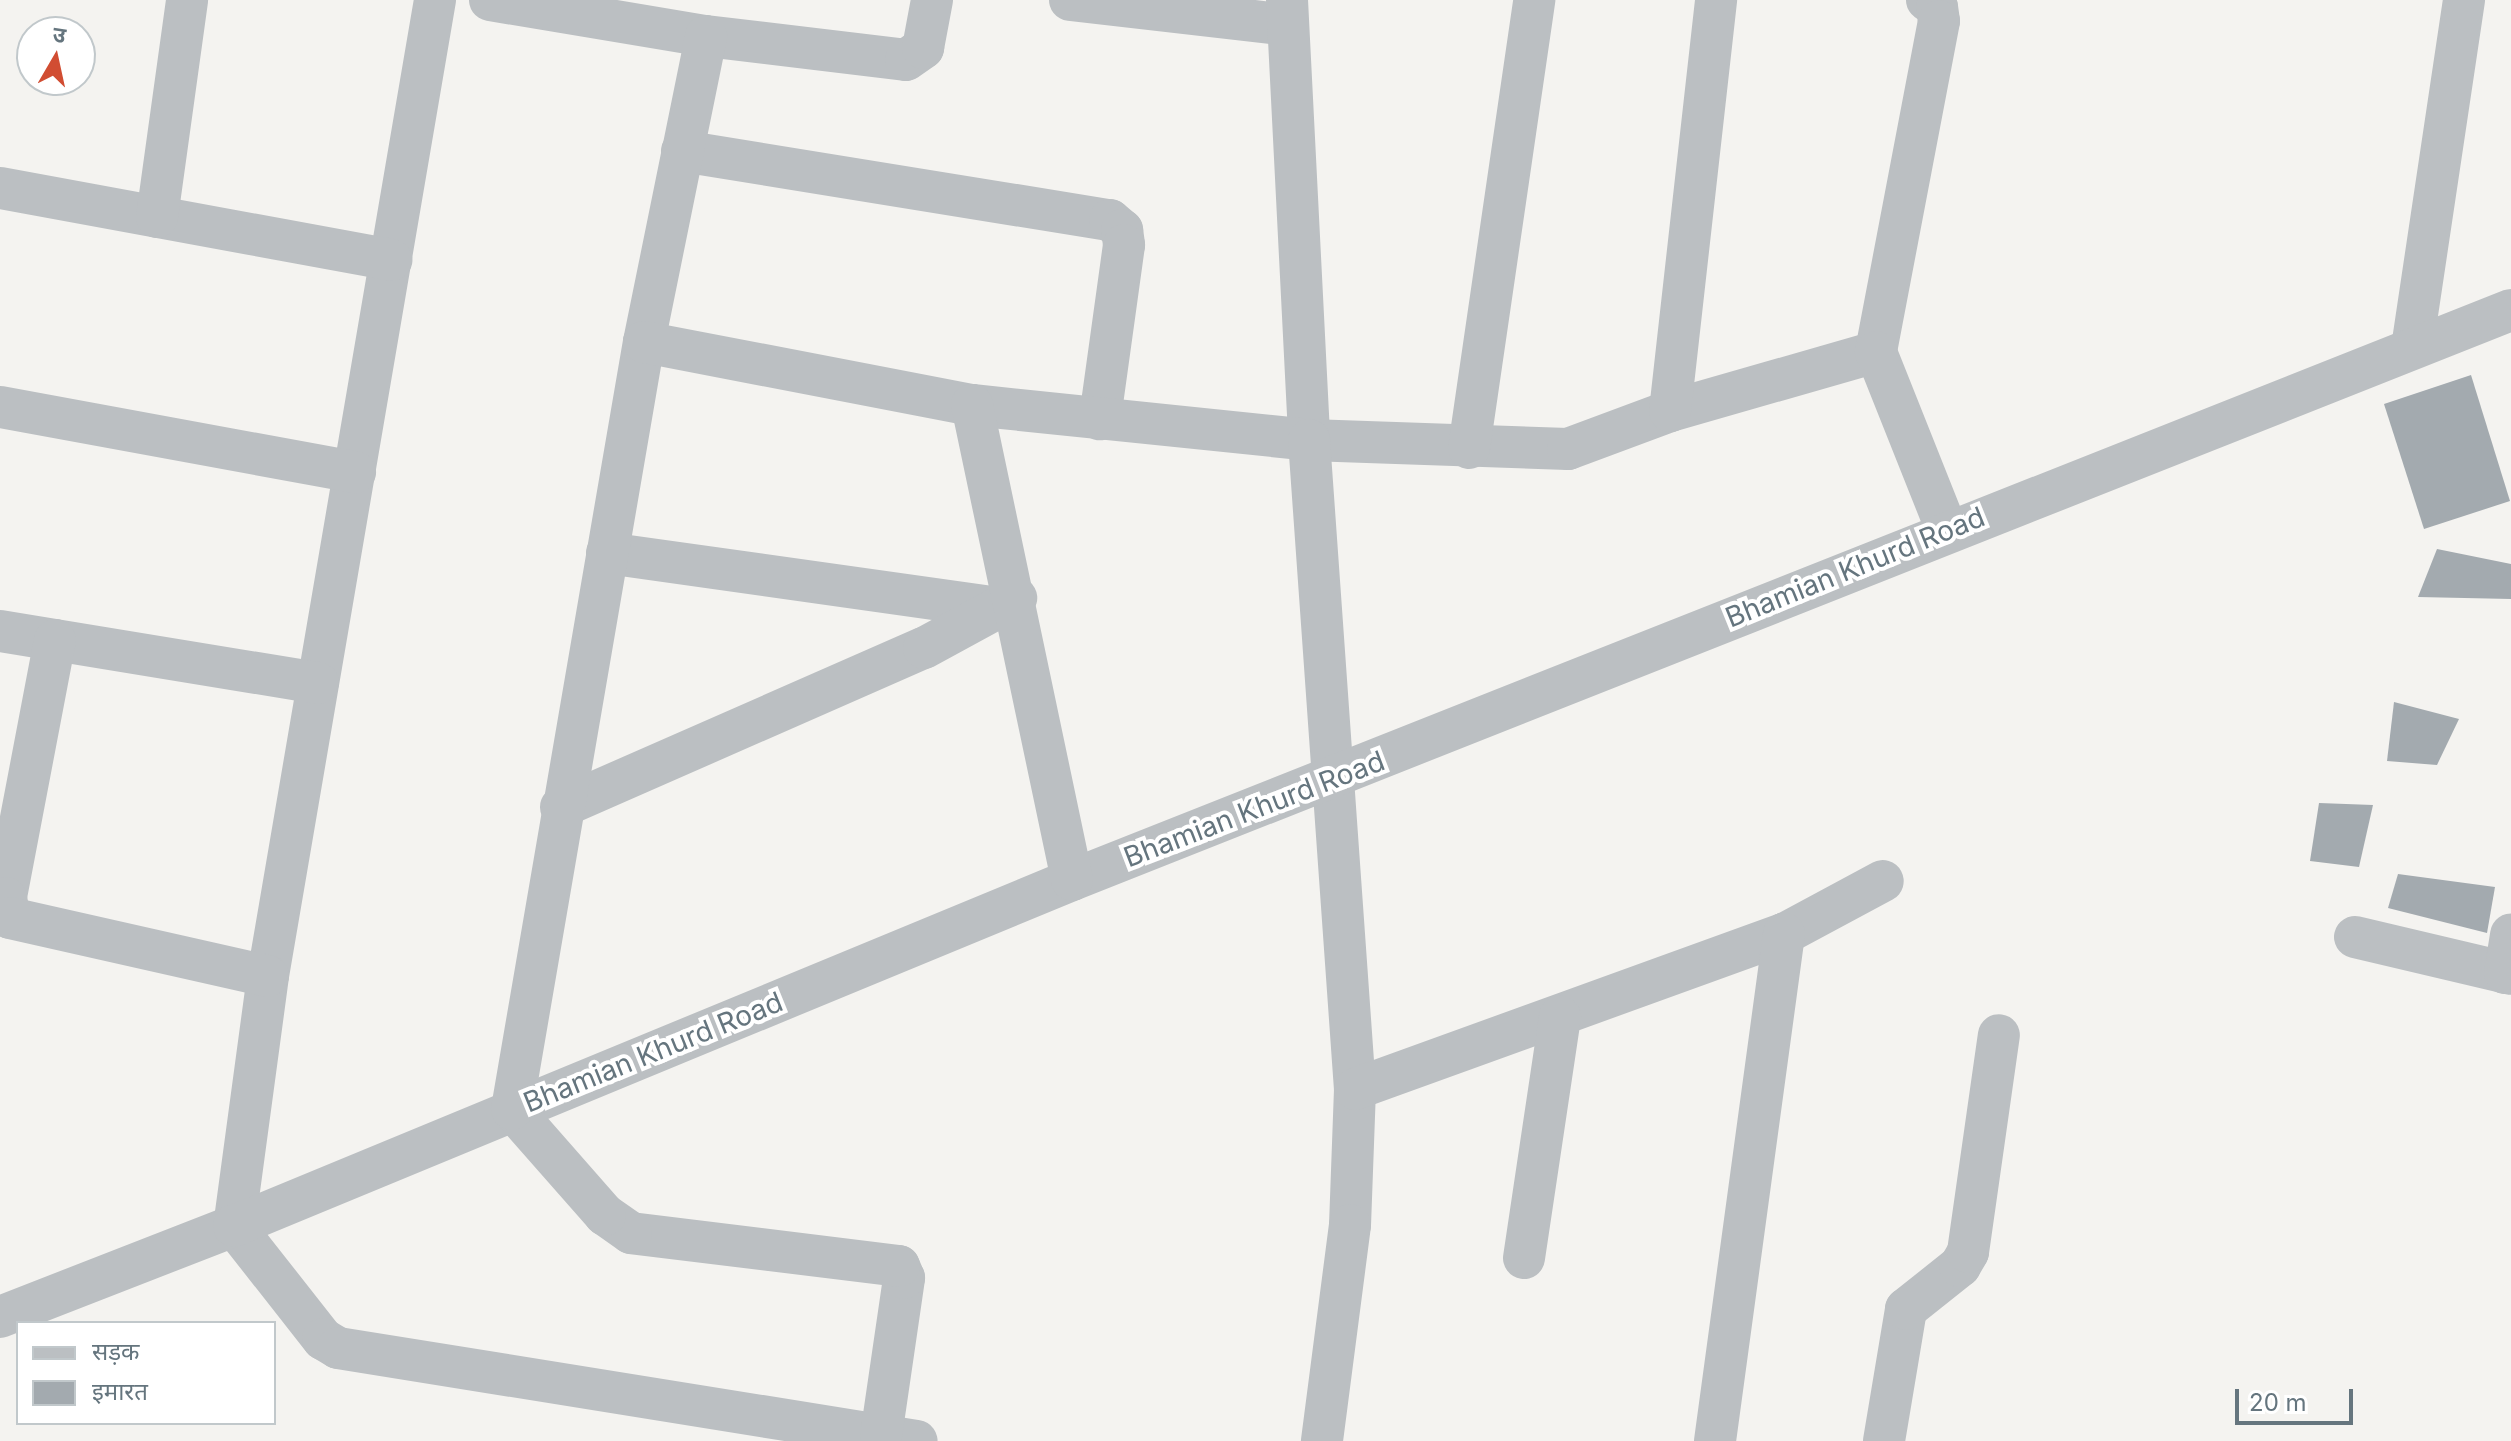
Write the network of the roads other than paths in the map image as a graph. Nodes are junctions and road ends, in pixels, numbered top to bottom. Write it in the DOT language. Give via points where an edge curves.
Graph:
graph roads {
  1 [pos="187,0"];
  2 [pos="435,0"];
  3 [pos="490,0"];
  4 [pos="932,0"];
  5 [pos="1070,0"];
  6 [pos="1534,0"];
  7 [pos="1716,0"];
  8 [pos="1927,0"];
  9 [pos="2464,0"];
  10 [pos="1288,13"];
  11 [pos="706,36"];
  12 [pos="682,151"];
  13 [pos="0,188"];
  14 [pos="157,217"];
  15 [pos="391,260"];
  16 [pos="2511,310"];
  17 [pos="644,342"];
  18 [pos="2412,348"];
  19 [pos="1876,352"];
  20 [pos="972,405"];
  21 [pos="0,407"];
  22 [pos="1670,411"];
  23 [pos="1100,419"];
  24 [pos="1309,440"];
  25 [pos="1469,448"];
  26 [pos="355,472"];
  27 [pos="1947,530"];
  28 [pos="607,553"];
  29 [pos="1007,603"];
  30 [pos="0,631"];
  31 [pos="55,640"];
  32 [pos="318,683"];
  33 [pos="1333,778"];
  34 [pos="561,807"];
  35 [pos="1072,880"];
  36 [pos="1883,881"];
  37 [pos="1784,934"];
  38 [pos="2355,937"];
  39 [pos="2509,960"];
  40 [pos="268,976"];
  41 [pos="1560,1017"];
  42 [pos="1999,1035"];
  43 [pos="1355,1089"];
  44 [pos="512,1109"];
  45 [pos="234,1226"];
  46 [pos="1524,1258"];
  47 [pos="0,1317"];
  48 [pos="899,1438"];
  49 [pos="1322,1441"];
  50 [pos="1715,1441"];
  51 [pos="1884,1441"];
  1 -- 14 [label="street"];
  2 -- 15 [label="street"];
  3 -- 11 [label="street"];
  4 -- 11 [label="street" via="923,48 906,60"];
  5 -- 10 [label="street"];
  6 -- 25 [label="street"];
  7 -- 22 [label="street"];
  8 -- 19 [label="street" via="1937,7 1939,21"];
  9 -- 18 [label="street"];
  10 -- 24 [label="street"];
  11 -- 12 [label="street"];
  12 -- 17 [label="street"];
  12 -- 23 [label="street" via="1110,220 1122,230 1124,245"];
  13 -- 14 [label="street"];
  14 -- 15 [label="street"];
  15 -- 26 [label="street"];
  16 -- 18 [label="street, Bhamian Khurd Road"];
  17 -- 20 [label="street"];
  17 -- 28 [label="street"];
  18 -- 27 [label="street, Bhamian Khurd Road"];
  19 -- 22 [label="street"];
  19 -- 27 [label="street"];
  20 -- 23 [label="street"];
  20 -- 29 [label="street"];
  21 -- 26 [label="street"];
  22 -- 25 [label="street" via="1568,449"];
  23 -- 24 [label="street"];
  24 -- 25 [label="street"];
  24 -- 33 [label="street"];
  26 -- 32 [label="street"];
  27 -- 33 [label="street, Bhamian Khurd Road"];
  28 -- 29 [label="street"];
  28 -- 34 [label="street"];
  29 -- 34 [label="street" via="924,648"];
  29 -- 35 [label="street"];
  30 -- 31 [label="street"];
  31 -- 32 [label="street"];
  31 -- 40 [label="street" via="6,898 10,918"];
  32 -- 40 [label="street"];
  33 -- 35 [label="street, Bhamian Khurd Road"];
  33 -- 43 [label="street"];
  34 -- 44 [label="street"];
  35 -- 44 [label="street, Bhamian Khurd Road"];
  36 -- 37 [label="street"];
  37 -- 41 [label="street"];
  37 -- 50 [label="street"];
  38 -- 39 [label="street"];
  40 -- 45 [label="street"];
  41 -- 43 [label="street"];
  41 -- 46 [label="street"];
  42 -- 51 [label="street" via="1968,1252 1960,1266 1906,1309"];
  43 -- 49 [label="street" via="1350,1225"];
  44 -- 45 [label="street, Bhamian Khurd Road"];
  44 -- 48 [label="street" via="605,1215 631,1233 899,1266 904,1278"];
  45 -- 47 [label="street, Bhamian Khurd Road"];
  45 -- 48 [label="street" via="323,1339 338,1348"];
}
